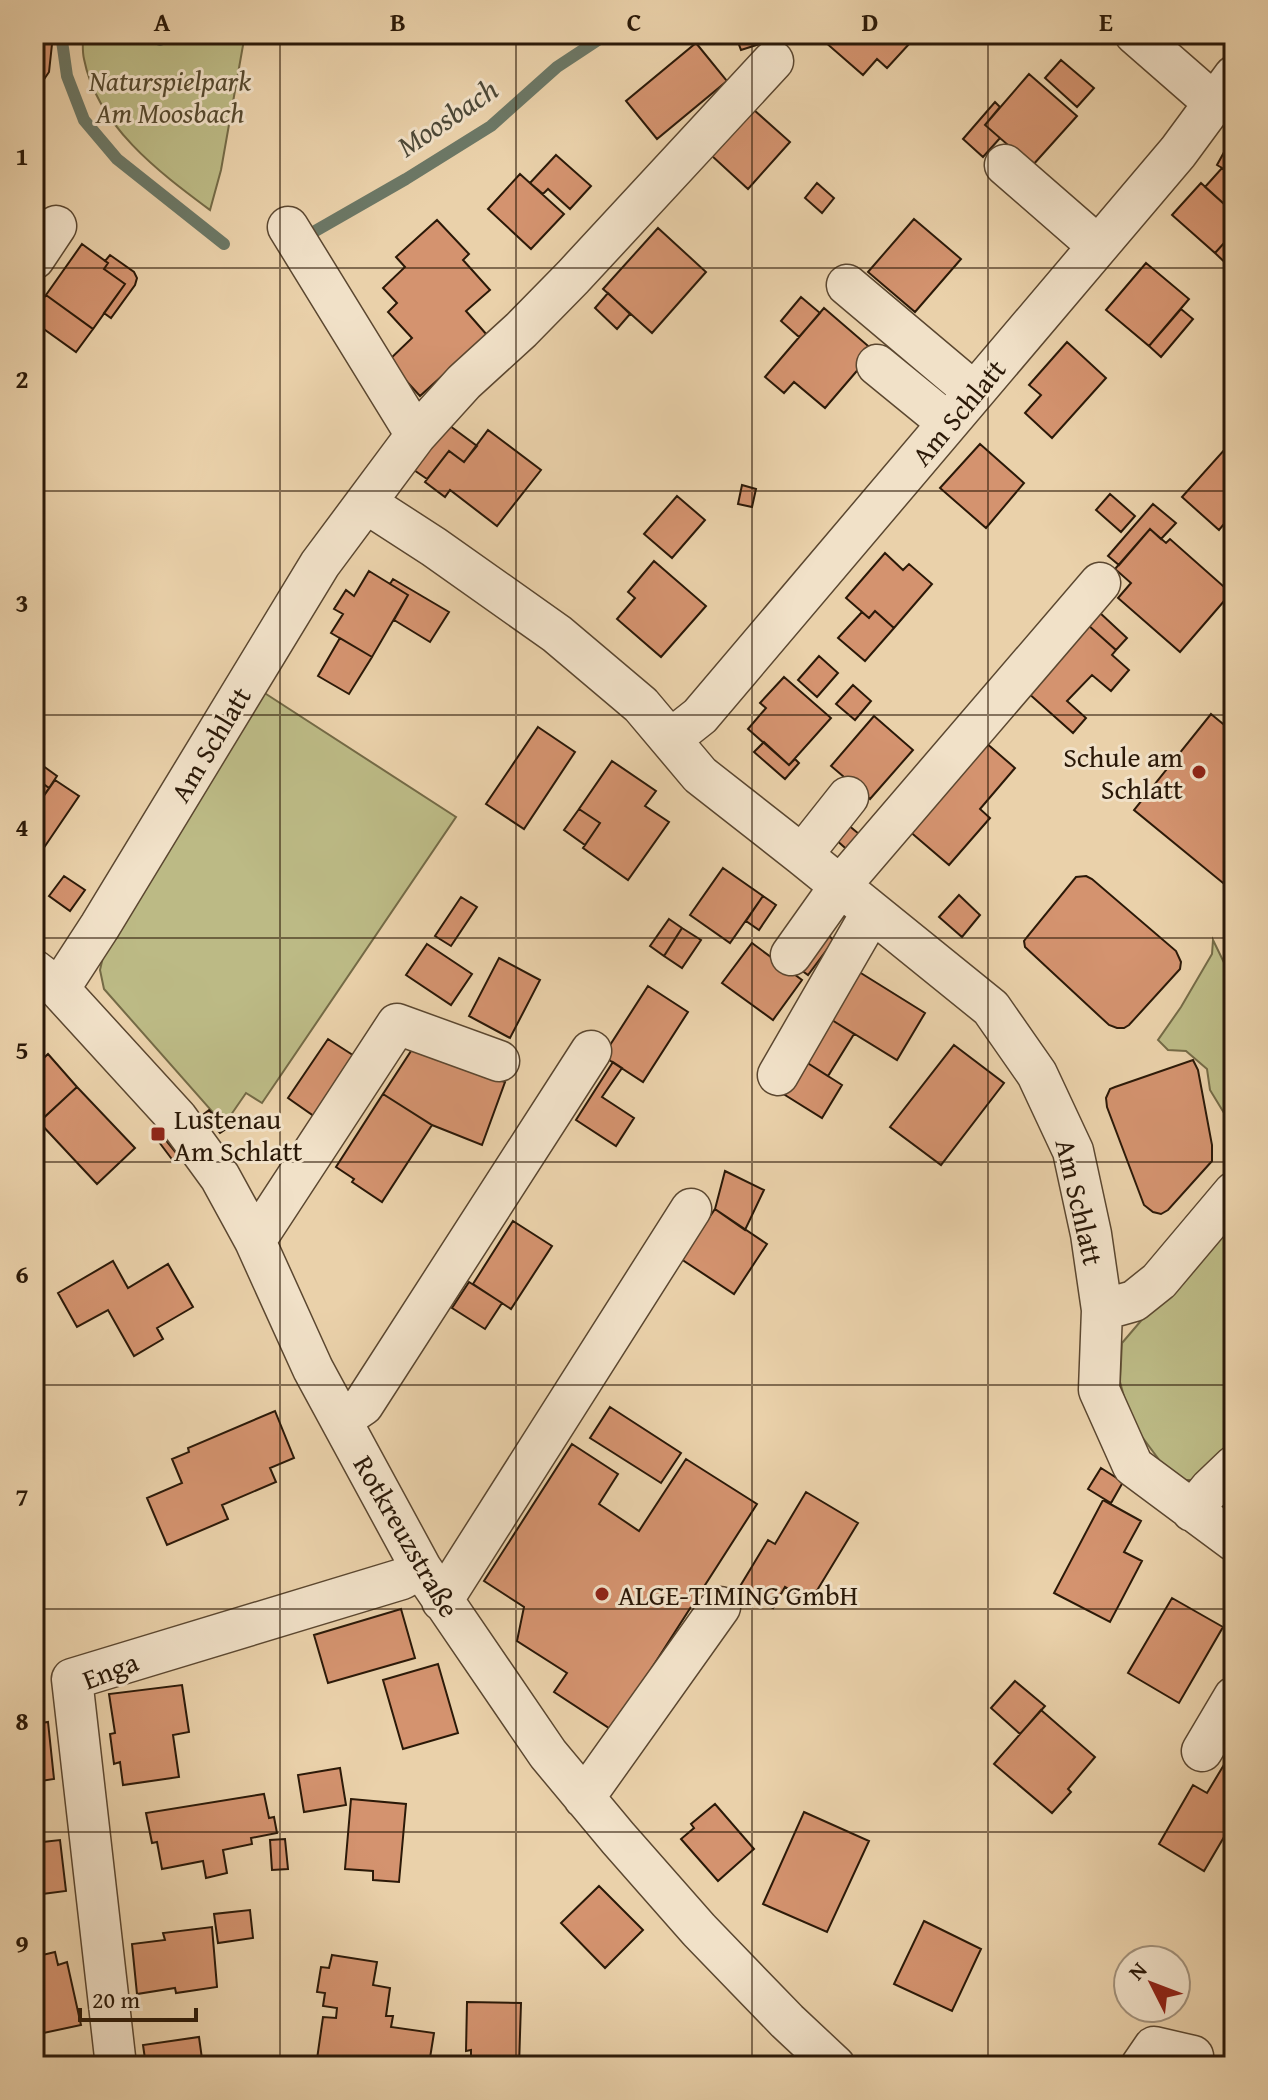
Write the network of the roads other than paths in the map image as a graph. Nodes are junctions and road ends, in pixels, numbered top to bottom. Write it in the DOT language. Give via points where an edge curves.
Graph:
graph roads {
  1 [pos="1135,34"];
  2 [pos="773,61"];
  3 [pos="1224,89"];
  4 [pos="1005,165"];
  5 [pos="56,226"];
  6 [pos="288,227"];
  7 [pos="1098,246"];
  8 [pos="34,259"];
  9 [pos="847,285"];
  10 [pos="877,365"];
  11 [pos="974,392"];
  12 [pos="948,423"];
  13 [pos="416,435"];
  14 [pos="366,503"];
  15 [pos="1100,583"];
  16 [pos="671,739"];
  17 [pos="848,797"];
  18 [pos="802,855"];
  19 [pos="840,886"];
  20 [pos="872,912"];
  21 [pos="791,955"];
  22 [pos="46,979"];
  23 [pos="591,1051"];
  24 [pos="499,1061"];
  25 [pos="778,1075"];
  26 [pos="1234,1192"];
  27 [pos="691,1209"];
  28 [pos="255,1241"];
  29 [pos="1102,1310"];
  30 [pos="341,1420"];
  31 [pos="1234,1466"];
  32 [pos="1192,1511"];
  33 [pos="1234,1541"];
  34 [pos="421,1568"];
  35 [pos="442,1601"];
  36 [pos="720,1607"];
  37 [pos="1234,1697"];
  38 [pos="1202,1751"];
  39 [pos="584,1798"];
  40 [pos="1193,2056"];
  41 [pos="116,2066"];
  42 [pos="835,2066"];
  43 [pos="1141,2066"];
  1 -- 3 [label="street"];
  2 -- 13 [label="street, Am Schlatt" via="573,277"];
  3 -- 7 [label="street, Am Schlatt"];
  4 -- 7 [label="street"];
  5 -- 8 [label="street"];
  6 -- 13 [label="street"];
  7 -- 11 [label="street, Am Schlatt"];
  9 -- 11 [label="street"];
  10 -- 12 [label="street"];
  11 -- 12 [label="street, Am Schlatt"];
  12 -- 16 [label="street, Am Schlatt" via="700,716"];
  13 -- 14 [label="street, Am Schlatt"];
  14 -- 16 [label="street, Am Schlatt" via="557,634 641,705"];
  14 -- 22 [label="street, Am Schlatt" via="320,564 108,912"];
  15 -- 19 [label="street"];
  16 -- 18 [label="street, Am Schlatt" via="700,775"];
  17 -- 18 [label="street"];
  18 -- 19 [label="street, Am Schlatt"];
  19 -- 20 [label="street, Am Schlatt"];
  19 -- 21 [label="street"];
  20 -- 25 [label="street"];
  20 -- 29 [label="street, Am Schlatt" via="991,1008 1037,1074 1073,1151"];
  22 -- 28 [label="street, Rotkreuzstraße" via="177,1118 220,1177"];
  23 -- 30 [label="street" via="363,1405"];
  24 -- 28 [label="street" via="397,1024"];
  26 -- 29 [label="street" via="1159,1281 1134,1301"];
  27 -- 35 [label="street"];
  28 -- 30 [label="street, Rotkreuzstraße"];
  29 -- 32 [label="street, Am Schlatt" via="1099,1390 1133,1466"];
  30 -- 34 [label="street, Rotkreuzstraße"];
  31 -- 32 [label="street"];
  32 -- 33 [label="street, Am Schlatt"];
  34 -- 35 [label="street, Rotkreuzstraße"];
  34 -- 41 [label="street, Enga" via="402,1579 72,1679"];
  35 -- 39 [label="street, Rotkreuzstraße"];
  36 -- 39 [label="street"];
  37 -- 38 [label="street"];
  39 -- 42 [label="street, Rotkreuzstraße" via="710,1941"];
  40 -- 43 [label="street" via="1154,2047"];
}
